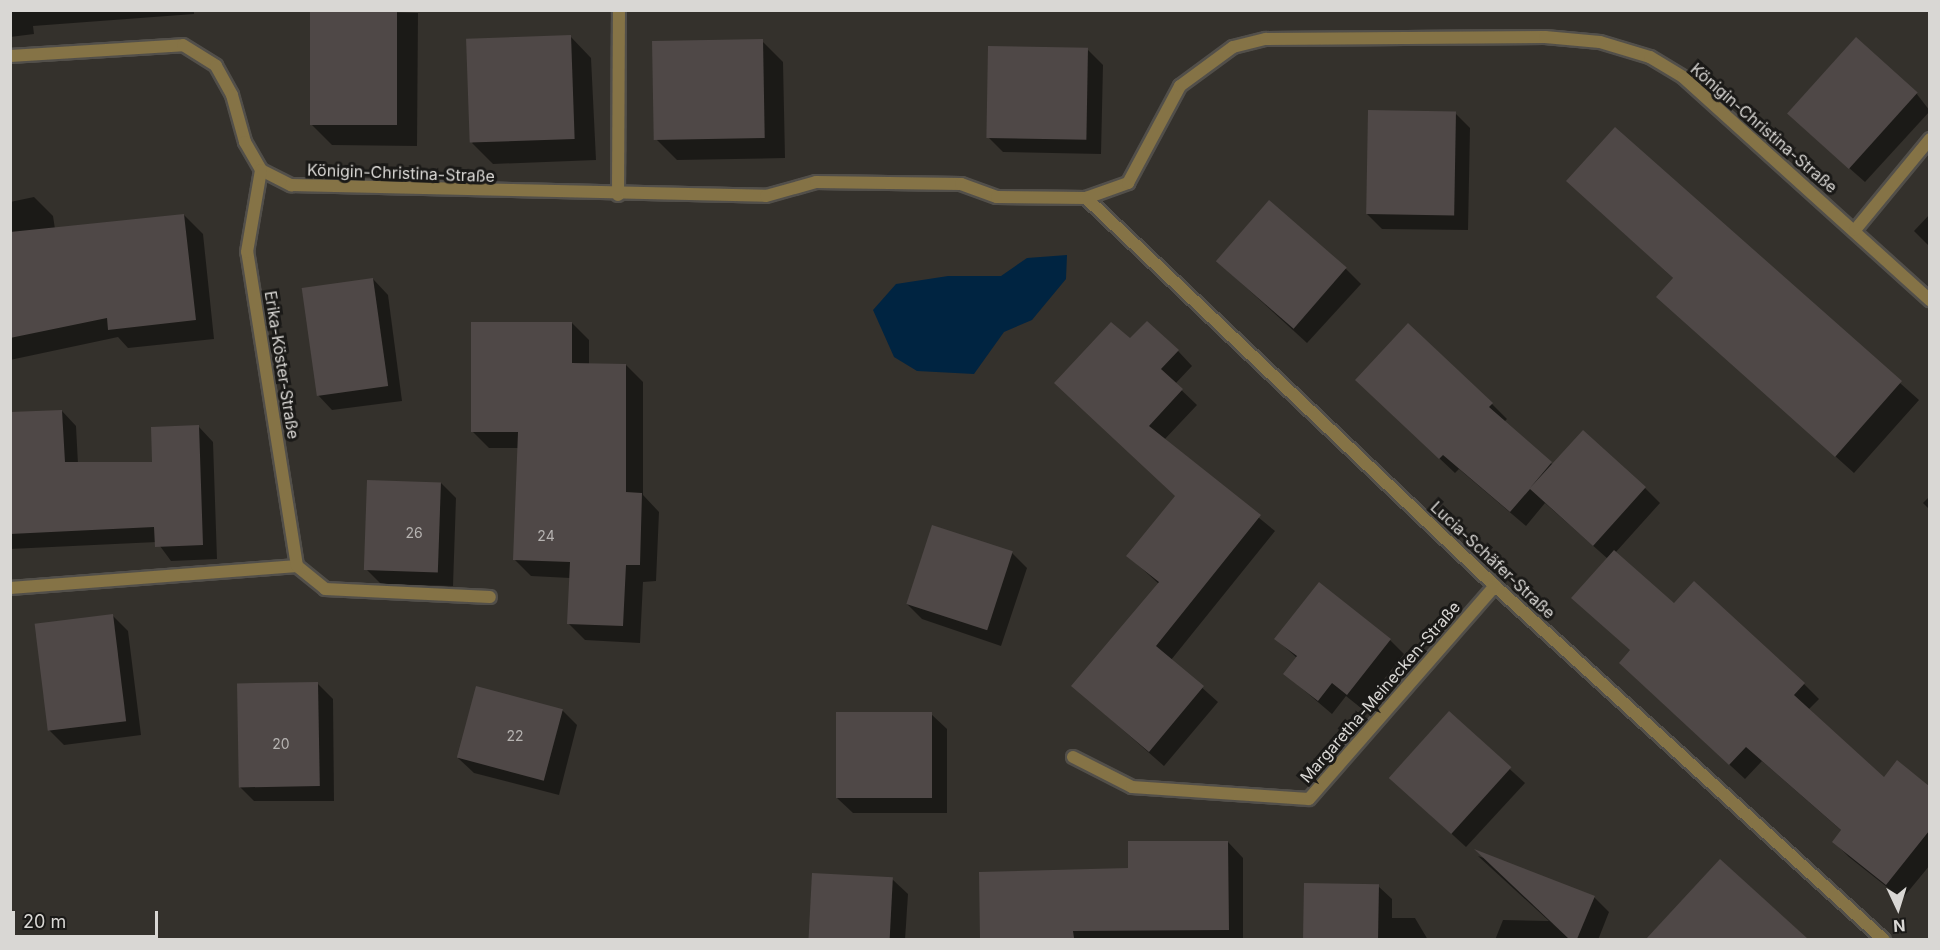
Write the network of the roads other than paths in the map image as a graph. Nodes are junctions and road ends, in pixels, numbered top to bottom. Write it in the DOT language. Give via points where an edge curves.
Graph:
graph roads {
  1 [pos="619,10"];
  2 [pos="10,56"];
  3 [pos="1929,139"];
  4 [pos="261,170"];
  5 [pos="618,195"];
  6 [pos="1086,198"];
  7 [pos="1855,231"];
  8 [pos="1929,300"];
  9 [pos="297,566"];
  10 [pos="1495,586"];
  11 [pos="10,588"];
  12 [pos="490,597"];
  13 [pos="1073,757"];
  14 [pos="1884,939"];
  1 -- 5 [label="street"];
  2 -- 4 [label="street" via="183,45 216,66 232,95 245,142"];
  3 -- 7 [label="street"];
  4 -- 5 [label="street, Königin-Christina-Straße" via="291,185 332,189"];
  4 -- 9 [label="street, Erika-Köster-Straße" via="247,252"];
  5 -- 6 [label="street, Königin-Christina-Straße" via="766,196 816,182 961,184 997,198"];
  6 -- 7 [label="street, Königin-Christina-Straße" via="1128,183 1180,86 1233,47 1266,39 1545,37 1600,42 1650,57 1683,77"];
  6 -- 10 [label="street, Lucia-Schäfer-Straße"];
  7 -- 8 [label="street, Königin-Christina-Straße"];
  9 -- 11 [label="street"];
  9 -- 12 [label="street" via="325,589"];
  10 -- 13 [label="street, Margaretha-Meinecken-Straße" via="1309,799 1132,787"];
  10 -- 14 [label="street, Lucia-Schäfer-Straße"];
}
